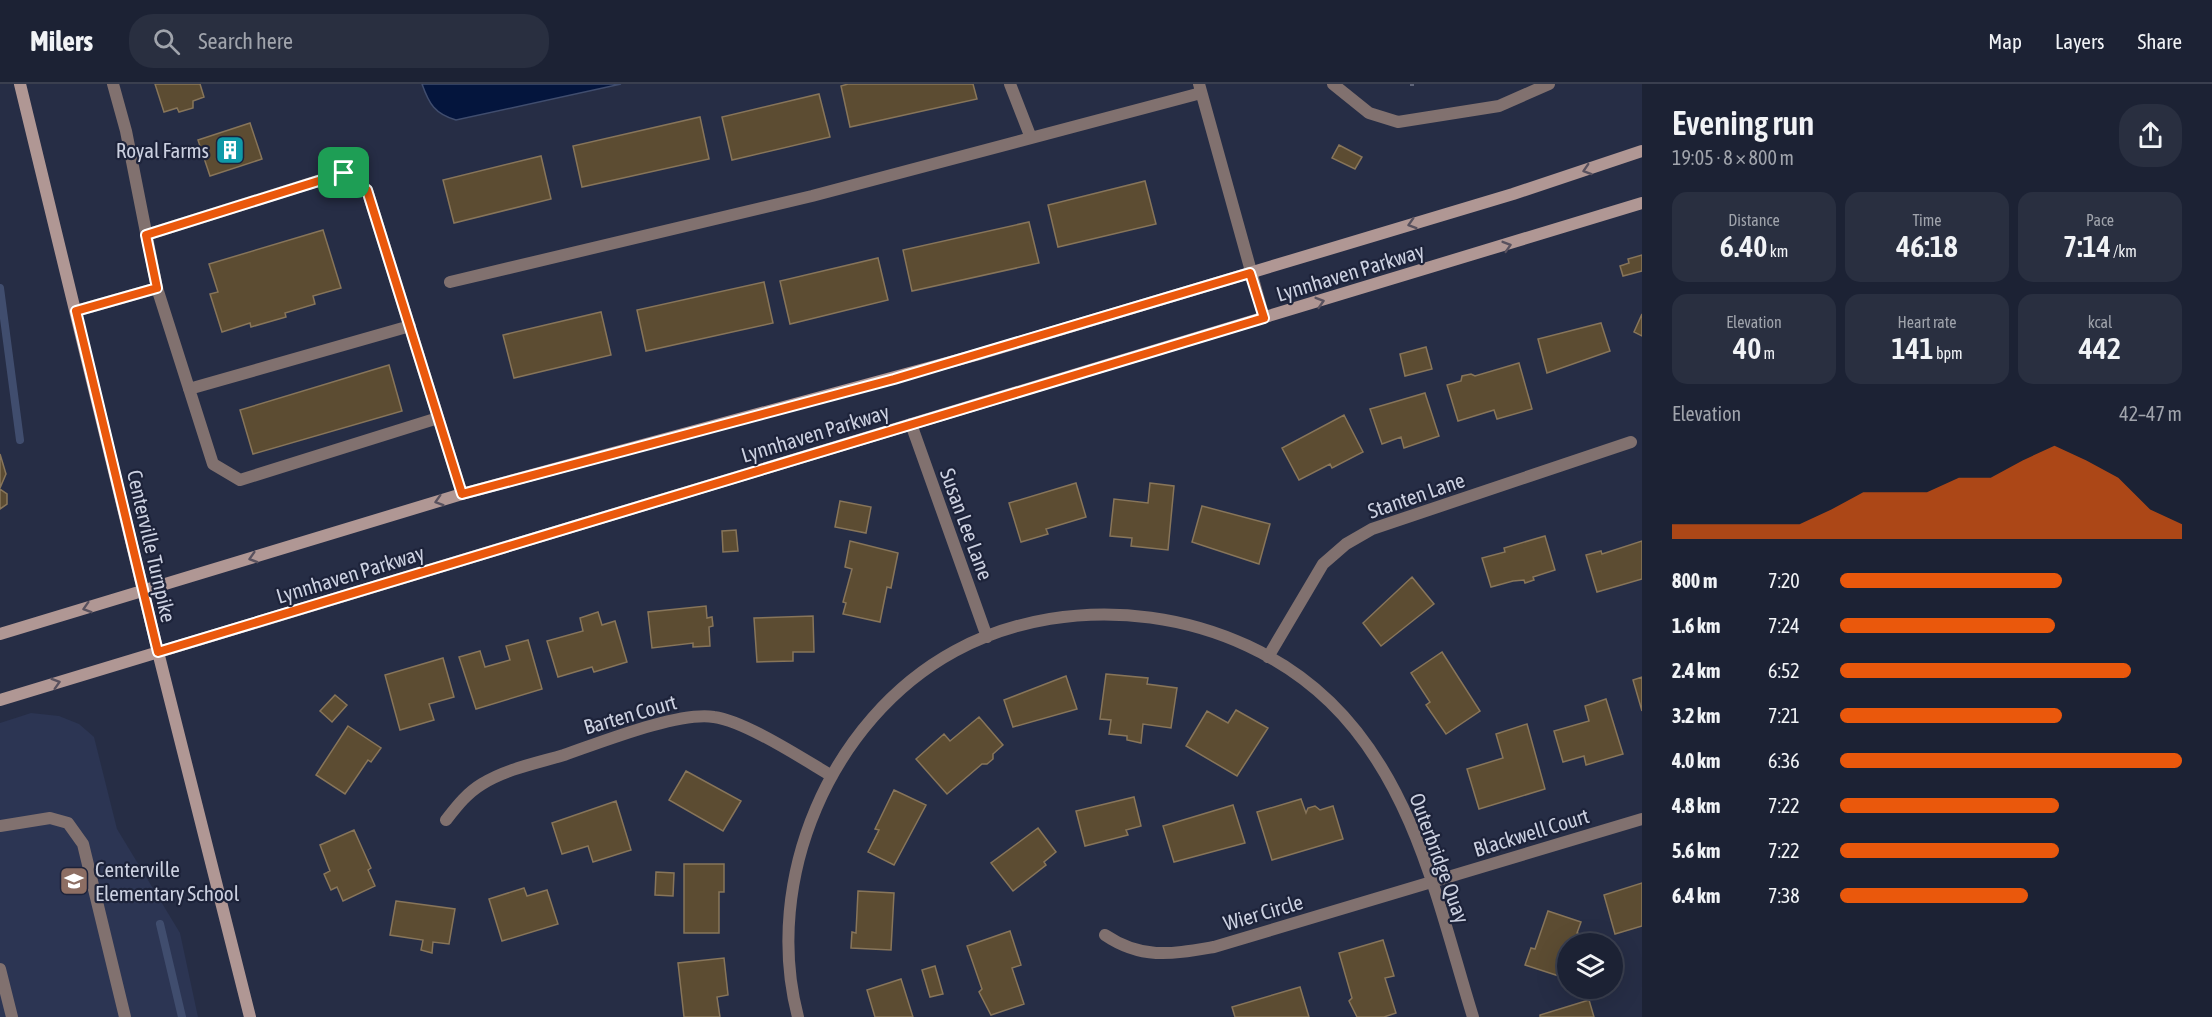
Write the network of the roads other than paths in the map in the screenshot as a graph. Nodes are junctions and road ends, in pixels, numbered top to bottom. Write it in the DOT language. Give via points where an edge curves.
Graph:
graph roads {
  1 [pos="20,84"];
  2 [pos="114,84"];
  3 [pos="1010,84"];
  4 [pos="1333,84"];
  5 [pos="1549,84"];
  6 [pos="1200,88"];
  7 [pos="1031,138"];
  8 [pos="1642,151"];
  9 [pos="1642,204"];
  10 [pos="146,235"];
  11 [pos="1250,273"];
  12 [pos="450,282"];
  13 [pos="157,288"];
  14 [pos="76,311"];
  15 [pos="1264,318"];
  16 [pos="410,326"];
  17 [pos="189,389"];
  18 [pos="438,418"];
  19 [pos="911,424"];
  20 [pos="1631,442"];
  21 [pos="462,494"];
  22 [pos="142,591"];
  23 [pos="0,634"];
  24 [pos="987,637"];
  25 [pos="158,652"];
  26 [pos="1268,657"];
  27 [pos="0,700"];
  28 [pos="832,776"];
  29 [pos="1642,819"];
  30 [pos="446,820"];
  31 [pos="0,826"];
  32 [pos="1432,882"];
  33 [pos="1105,935"];
  34 [pos="0,969"];
  35 [pos="12,1017"];
  36 [pos="125,1017"];
  37 [pos="250,1017"];
  38 [pos="798,1017"];
  39 [pos="1473,1017"];
  1 -- 14 [label="main road, Centerville Turnpike"];
  2 -- 10 [label="street"];
  3 -- 7 [label="street"];
  4 -- 5 [label="street" via="1369,113 1398,122 1499,106"];
  6 -- 7 [label="street"];
  6 -- 11 [label="street"];
  7 -- 12 [label="street" via="812,196"];
  8 -- 11 [label="main road, Lynnhaven Parkway, one-way"];
  15 -- 9 [label="main road, Lynnhaven Parkway, one-way"];
  10 -- 13 [label="street"];
  10 -- 16 [label="street" via="344,173 367,190"];
  11 -- 15 [label="street"];
  11 -- 21 [label="main road, Lynnhaven Parkway" via="904,376"];
  13 -- 14 [label="street"];
  13 -- 17 [label="street"];
  14 -- 22 [label="main road, Centerville Turnpike"];
  15 -- 19 [label="main road, Lynnhaven Parkway"];
  16 -- 17 [label="street"];
  16 -- 18 [label="street"];
  17 -- 18 [label="street" via="213,464 240,480"];
  18 -- 21 [label="street"];
  19 -- 24 [label="street, Susan Lee Lane"];
  19 -- 25 [label="main road, Lynnhaven Parkway"];
  20 -- 26 [label="street, Stanten Lane" via="1372,529 1346,544 1323,564"];
  21 -- 22 [label="main road, Lynnhaven Parkway, one-way"];
  22 -- 23 [label="main road, Lynnhaven Parkway, one-way"];
  22 -- 25 [label="main road, Centerville Turnpike"];
  24 -- 26 [label="street, Outerbridge Quay" via="1066,616 1149,617 1230,638"];
  24 -- 28 [label="street, Outerbridge Quay" via="955,651 923,672 888,703 857,738"];
  27 -- 25 [label="main road, Lynnhaven Parkway, one-way"];
  25 -- 37 [label="main road, Centerville Turnpike"];
  26 -- 32 [label="street, Outerbridge Quay" via="1303,678 1364,741 1396,791"];
  28 -- 30 [label="street, Barten Court" via="734,723 713,717 691,717 505,773 482,784"];
  28 -- 38 [label="street" via="811,820 797,864 789,909 788,954"];
  29 -- 32 [label="street, Blackwell Court"];
  31 -- 36 [label="street" via="50,818 68,824 83,844"];
  32 -- 33 [label="street, Wier Circle" via="1214,947 1177,954 1139,951"];
  32 -- 39 [label="street, Outerbridge Quay"];
  34 -- 35 [label="street"];
}
